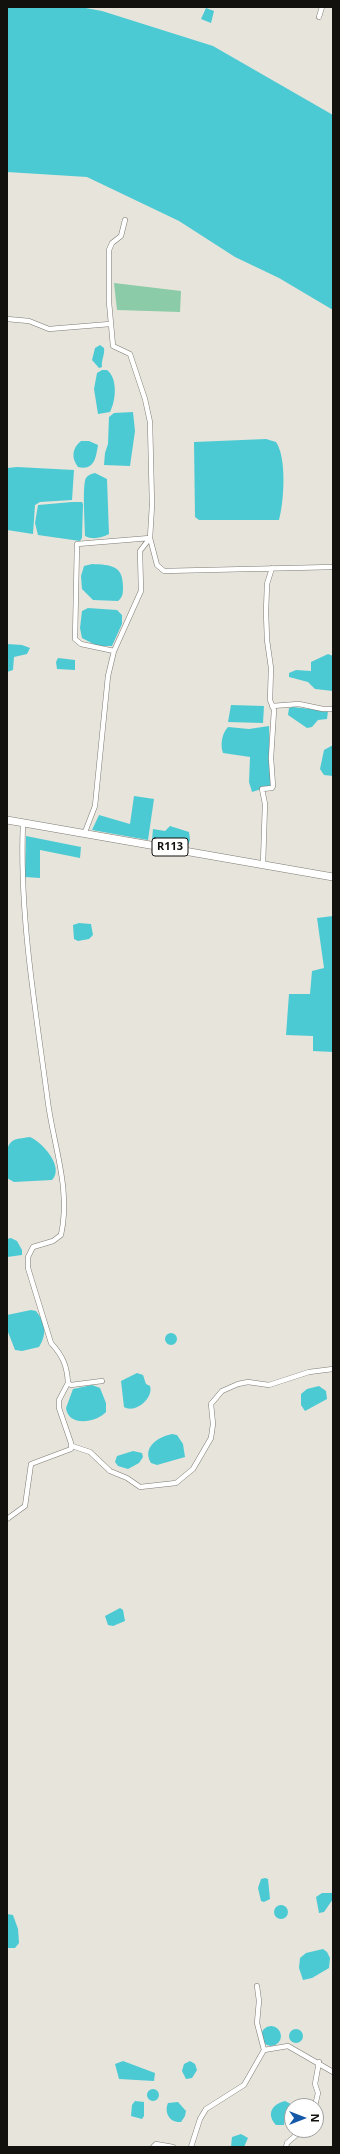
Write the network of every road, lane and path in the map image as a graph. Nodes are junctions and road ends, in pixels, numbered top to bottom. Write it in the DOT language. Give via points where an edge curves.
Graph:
graph roads {
  1 [pos="322,7"];
  2 [pos="320,17"];
  3 [pos="125,220"];
  4 [pos="7,319"];
  5 [pos="110,324"];
  6 [pos="150,538"];
  7 [pos="333,567"];
  8 [pos="272,568"];
  9 [pos="114,651"];
  10 [pos="272,706"];
  11 [pos="333,709"];
  12 [pos="7,820"];
  13 [pos="23,823"];
  14 [pos="85,832"];
  15 [pos="263,864"];
  16 [pos="333,877"];
  17 [pos="333,1369"];
  18 [pos="102,1381"];
  19 [pos="68,1383"];
  20 [pos="72,1446"];
  21 [pos="7,1519"];
  22 [pos="257,1986"];
  23 [pos="264,2050"];
  24 [pos="319,2062"];
  25 [pos="333,2072"];
  26 [pos="317,2098"];
  27 [pos="293,2138"];
  28 [pos="153,2147"];
  29 [pos="173,2147"];
  30 [pos="191,2147"];
  31 [pos="286,2147"];
  1 -- 2 [label="street"];
  3 -- 5 [label="street" via="120,239 112,243 108,250"];
  4 -- 5 [label="street" via="29,321 49,328"];
  5 -- 6 [label="street" via="113,346 130,354 150,422"];
  6 -- 8 [label="street" via="157,565 164,570"];
  6 -- 9 [label="street" via="140,551 141,591"];
  6 -- 9 [label="street" via="76,544 75,639 81,644"];
  7 -- 8 [label="street"];
  8 -- 10 [label="street" via="267,584 266,612"];
  9 -- 14 [label="street" via="105,690 95,806"];
  10 -- 11 [label="street" via="299,704"];
  10 -- 15 [label="street" via="273,786 262,790 265,804"];
  12 -- 13 [label="main road, R113"];
  13 -- 14 [label="main road, R113"];
  13 -- 19 [label="street" via="24,895 36,1010 65,1202 61,1235 53,1241 33,1247 27,1261 51,1344 64,1360"];
  14 -- 15 [label="main road, R113"];
  15 -- 16 [label="main road, R113"];
  17 -- 20 [label="street" via="309,1372 268,1385 243,1383 222,1391 211,1404 211,1438 193,1469 176,1483 140,1486 110,1471 90,1452"];
  18 -- 19 [label="street" via="71,1385"];
  19 -- 20 [label="street" via="59,1400"];
  20 -- 21 [label="street" via="69,1450 31,1464 25,1506"];
  22 -- 23 [label="street" via="257,2023"];
  23 -- 24 [label="street" via="288,2046"];
  23 -- 30 [label="street" via="244,2085 206,2109"];
  24 -- 25 [label="street"];
  24 -- 26 [label="street" via="318,2076 314,2084 318,2093"];
  27 -- 31 [label="street"];
  28 -- 29 [label="street" via="156,2144"];
}
